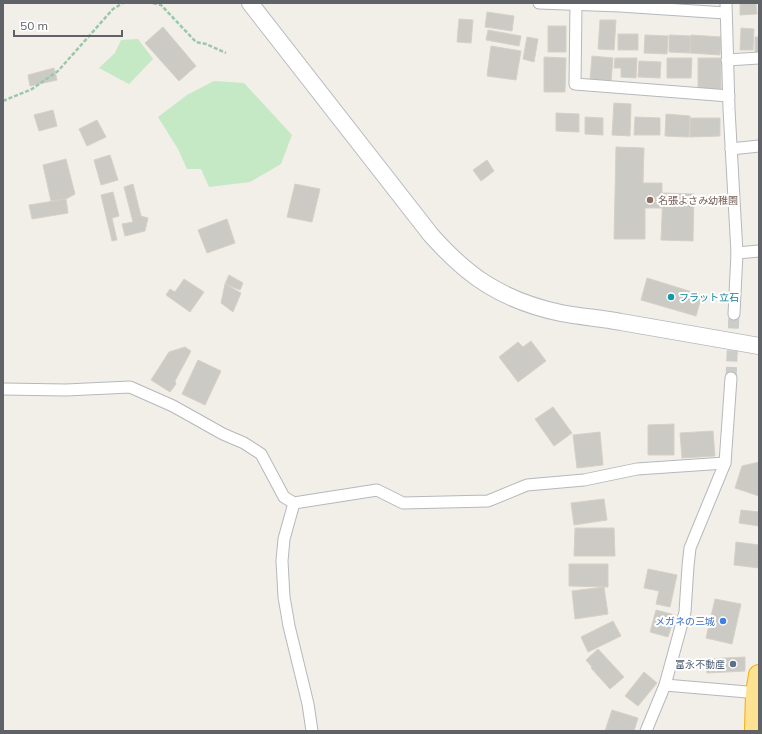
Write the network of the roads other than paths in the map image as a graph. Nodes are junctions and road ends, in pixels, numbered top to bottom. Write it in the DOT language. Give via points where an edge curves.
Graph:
graph roads {
  1 [pos="250,3"];
  2 [pos="539,3"];
  3 [pos="576,5"];
  4 [pos="726,8"];
  5 [pos="759,58"];
  6 [pos="727,60"];
  7 [pos="728,96"];
  8 [pos="759,146"];
  9 [pos="731,148"];
  10 [pos="759,251"];
  11 [pos="736,253"];
  12 [pos="734,314"];
  13 [pos="759,346"];
  14 [pos="731,378"];
  15 [pos="3,389"];
  16 [pos="725,463"];
  17 [pos="294,503"];
  18 [pos="665,686"];
  19 [pos="758,687"];
  20 [pos="312,731"];
  21 [pos="646,731"];
  22 [pos="756,731"];
  1 -- 13 [label="street" via="431,235 466,270 488,285 537,307 562,314 619,321"];
  2 -- 3 [label="street"];
  3 -- 4 [label="street"];
  3 -- 7 [label="street" via="575,84"];
  4 -- 6 [label="street"];
  5 -- 6 [label="street"];
  6 -- 7 [label="street"];
  7 -- 9 [label="street"];
  8 -- 9 [label="street"];
  9 -- 11 [label="street"];
  10 -- 11 [label="street"];
  11 -- 12 [label="street"];
  14 -- 16 [label="street"];
  15 -- 17 [label="street" via="130,387 173,406 261,454 284,498"];
  16 -- 17 [label="street" via="636,469 584,480 527,485 488,501 404,503 377,490"];
  16 -- 18 [label="street" via="690,548 685,612"];
  17 -- 20 [label="street" via="284,539 284,597"];
  18 -- 19 [label="street"];
  18 -- 21 [label="street"];
  19 -- 22 [label="highway"];
}
